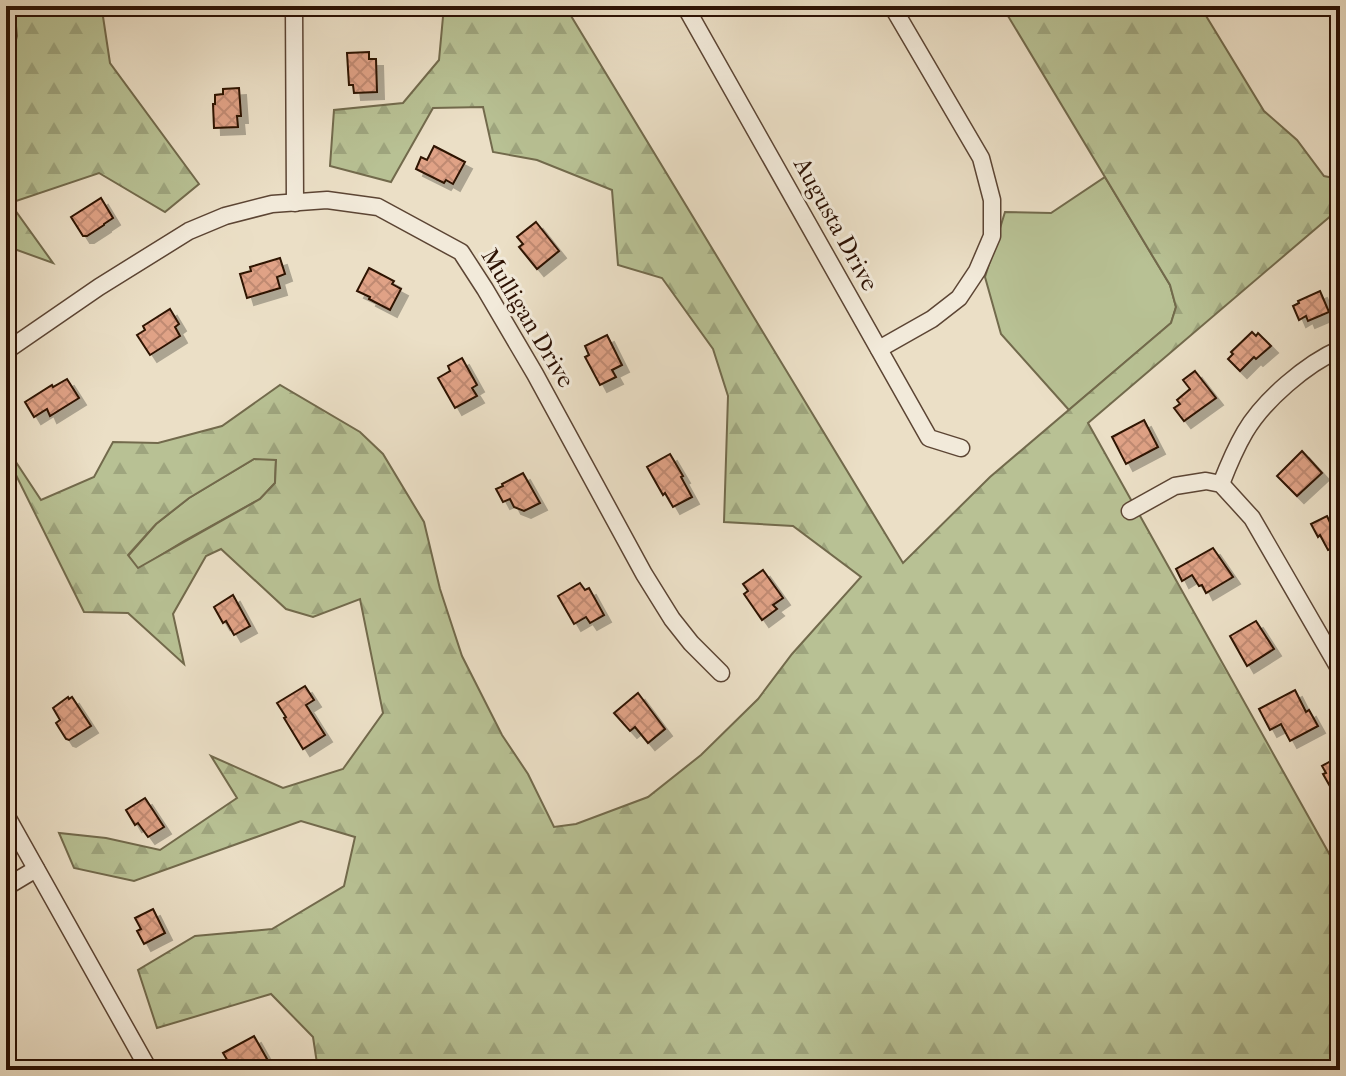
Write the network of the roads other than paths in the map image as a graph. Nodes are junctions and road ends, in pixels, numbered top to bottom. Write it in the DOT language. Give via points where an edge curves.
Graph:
graph roads {
  1 [pos="294,6"];
  2 [pos="685,6"];
  3 [pos="892,6"];
  4 [pos="295,203"];
  5 [pos="879,349"];
  6 [pos="1340,349"];
  7 [pos="6,351"];
  8 [pos="961,448"];
  9 [pos="1221,484"];
  10 [pos="1130,511"];
  11 [pos="1340,670"];
  12 [pos="721,673"];
  13 [pos="6,815"];
  14 [pos="36,869"];
  15 [pos="6,887"];
  16 [pos="149,1070"];
  1 -- 4 [label="street"];
  2 -- 5 [label="street, Augusta Drive"];
  3 -- 5 [label="street" via="981,158 992,200 992,236 959,298"];
  4 -- 7 [label="street, Mulligan Drive" via="225,216 189,231"];
  4 -- 12 [label="street, Mulligan Drive" via="327,200 378,207 461,252 535,374 644,574 672,619"];
  5 -- 8 [label="street, Augusta Drive" via="929,438"];
  6 -- 9 [label="street" via="1271,399 1246,430"];
  9 -- 10 [label="street" via="1175,486"];
  9 -- 11 [label="street" via="1252,518"];
  13 -- 14 [label="street"];
  14 -- 15 [label="street"];
  14 -- 16 [label="street"];
}
